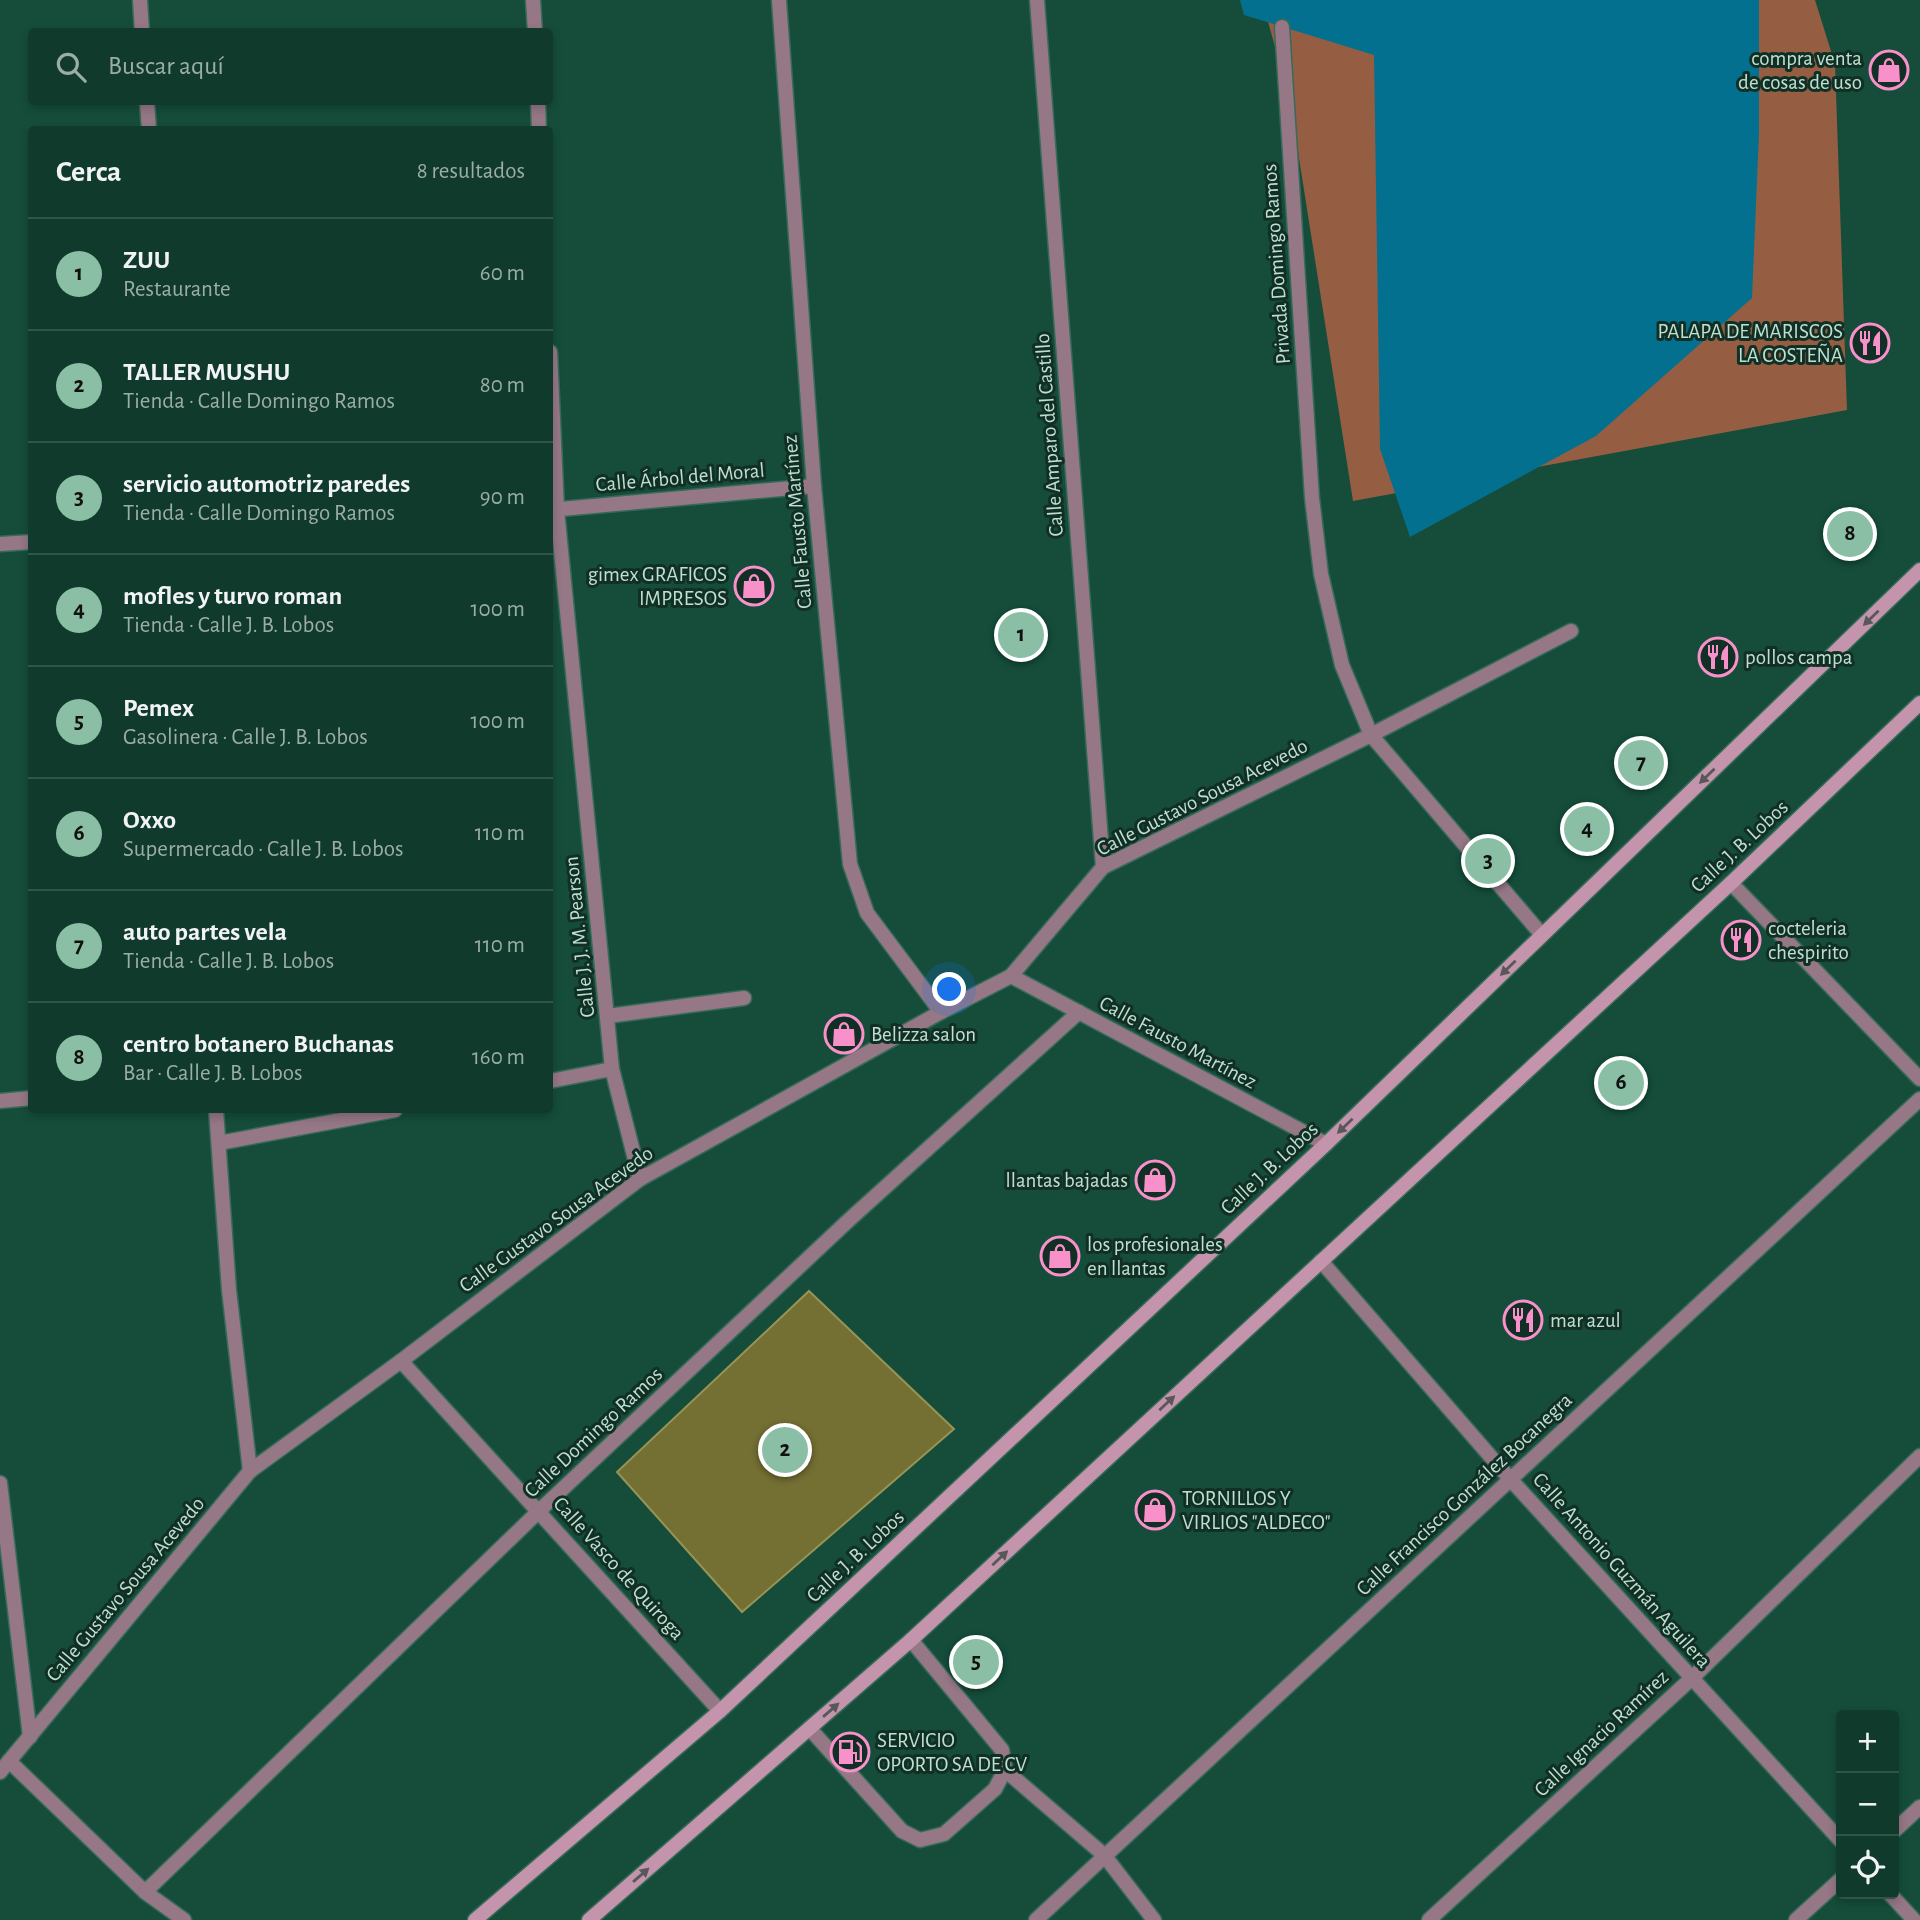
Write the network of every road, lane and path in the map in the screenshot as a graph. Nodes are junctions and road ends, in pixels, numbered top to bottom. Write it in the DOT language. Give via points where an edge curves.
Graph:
graph roads {
  1 [pos="139,0"];
  2 [pos="533,0"];
  3 [pos="779,0"];
  4 [pos="1037,0"];
  5 [pos="1282,27"];
  6 [pos="142,28"];
  7 [pos="535,28"];
  8 [pos="147,105"];
  9 [pos="538,105"];
  10 [pos="149,126"];
  11 [pos="539,126"];
  12 [pos="814,486"];
  13 [pos="553,510"];
  14 [pos="28,542"];
  15 [pos="0,544"];
  16 [pos="1920,570"];
  17 [pos="1571,631"];
  18 [pos="1920,703"];
  19 [pos="1371,735"];
  20 [pos="1104,867"];
  21 [pos="1731,883"];
  22 [pos="1542,935"];
  23 [pos="1011,976"];
  24 [pos="744,999"];
  25 [pos="941,1012"];
  26 [pos="1079,1012"];
  27 [pos="608,1016"];
  28 [pos="612,1069"];
  29 [pos="1920,1079"];
  30 [pos="553,1080"];
  31 [pos="28,1098"];
  32 [pos="1920,1099"];
  33 [pos="0,1101"];
  34 [pos="216,1113"];
  35 [pos="379,1113"];
  36 [pos="219,1143"];
  37 [pos="1326,1144"];
  38 [pos="640,1179"];
  39 [pos="1321,1261"];
  40 [pos="401,1362"];
  41 [pos="1920,1456"];
  42 [pos="250,1471"];
  43 [pos="1511,1480"];
  44 [pos="0,1483"];
  45 [pos="539,1511"];
  46 [pos="911,1640"];
  47 [pos="1692,1678"];
  48 [pos="720,1711"];
  49 [pos="810,1729"];
  50 [pos="30,1737"];
  51 [pos="5,1767"];
  52 [pos="1005,1770"];
  53 [pos="1920,1807"];
  54 [pos="1899,1826"];
  55 [pos="1836,1836"];
  56 [pos="1104,1855"];
  57 [pos="1836,1885"];
  58 [pos="145,1892"];
  59 [pos="1895,1899"];
  60 [pos="184,1920"];
  61 [pos="475,1920"];
  62 [pos="589,1920"];
  63 [pos="1036,1920"];
  64 [pos="1154,1920"];
  65 [pos="1429,1920"];
  66 [pos="1797,1920"];
  67 [pos="1914,1920"];
  1 -- 6 [label="street"];
  2 -- 7 [label="street"];
  3 -- 12 [label="street, Calle Fausto Martínez"];
  4 -- 20 [label="street, Calle Amparo del Castillo"];
  5 -- 19 [label="street, Privada Domingo Ramos" via="1312,498 1321,574 1342,665"];
  8 -- 10 [label="street"];
  9 -- 11 [label="street"];
  12 -- 13 [label="street, Calle Árbol del Moral"];
  12 -- 25 [label="street, Calle Fausto Martínez" via="850,863 867,913"];
  13 -- 27 [label="street, Calle J. J. M. Pearson"];
  14 -- 15 [label="street"];
  16 -- 22 [label="main road, Calle J. B. Lobos, one-way"];
  17 -- 19 [label="street, Calle Gustavo Sousa Acevedo"];
  18 -- 21 [label="main road, Calle J. B. Lobos"];
  19 -- 20 [label="street, Calle Gustavo Sousa Acevedo"];
  19 -- 22 [label="street"];
  20 -- 23 [label="street, Calle Gustavo Sousa Acevedo"];
  21 -- 29 [label="street"];
  21 -- 39 [label="main road, Calle J. B. Lobos"];
  22 -- 37 [label="main road, Calle J. B. Lobos, one-way"];
  23 -- 25 [label="street, Calle Gustavo Sousa Acevedo"];
  23 -- 26 [label="street, Calle Fausto Martínez"];
  24 -- 27 [label="street"];
  25 -- 38 [label="street, Calle Gustavo Sousa Acevedo"];
  26 -- 37 [label="street, Calle Fausto Martínez"];
  26 -- 45 [label="street, Calle Domingo Ramos"];
  27 -- 28 [label="street, Calle J. J. M. Pearson"];
  28 -- 30 [label="street"];
  28 -- 38 [label="street, Calle J. J. M. Pearson"];
  31 -- 33 [label="street"];
  32 -- 43 [label="street, Calle Francisco González Bocanegra"];
  34 -- 36 [label="street"];
  35 -- 36 [label="street"];
  36 -- 42 [label="street" via="229,1290"];
  37 -- 48 [label="main road, Calle J. B. Lobos"];
  38 -- 40 [label="street, Calle Gustavo Sousa Acevedo"];
  39 -- 43 [label="street, Calle Antonio Guzmán Aguilera"];
  46 -- 39 [label="main road, Calle J. B. Lobos, one-way"];
  40 -- 42 [label="street, Calle Gustavo Sousa Acevedo"];
  40 -- 45 [label="street, Calle Vasco de Quiroga"];
  41 -- 47 [label="street, Calle Ignacio Ramírez"];
  42 -- 50 [label="street, Calle Gustavo Sousa Acevedo"];
  43 -- 47 [label="street, Calle Antonio Guzmán Aguilera"];
  43 -- 56 [label="street, Calle Francisco González Bocanegra"];
  44 -- 50 [label="street"];
  45 -- 48 [label="street, Calle Vasco de Quiroga"];
  45 -- 58 [label="street, Calle Domingo Ramos"];
  49 -- 46 [label="main road, Calle J. B. Lobos, one-way"];
  46 -- 52 [label="street" via="1002,1750"];
  47 -- 55 [label="street, Calle Antonio Guzmán Aguilera"];
  47 -- 65 [label="street, Calle Ignacio Ramírez"];
  48 -- 61 [label="main road, Calle J. B. Lobos"];
  49 -- 52 [label="street" via="902,1831 920,1840 944,1834 995,1789"];
  62 -- 49 [label="main road, Calle J. B. Lobos, one-way"];
  50 -- 51 [label="street, Calle Gustavo Sousa Acevedo"];
  51 -- 58 [label="street"];
  52 -- 56 [label="street"];
  53 -- 54 [label="street"];
  56 -- 63 [label="street, Calle Francisco González Bocanegra"];
  56 -- 64 [label="street"];
  57 -- 66 [label="street"];
  58 -- 60 [label="street"];
  59 -- 67 [label="street"];
}
